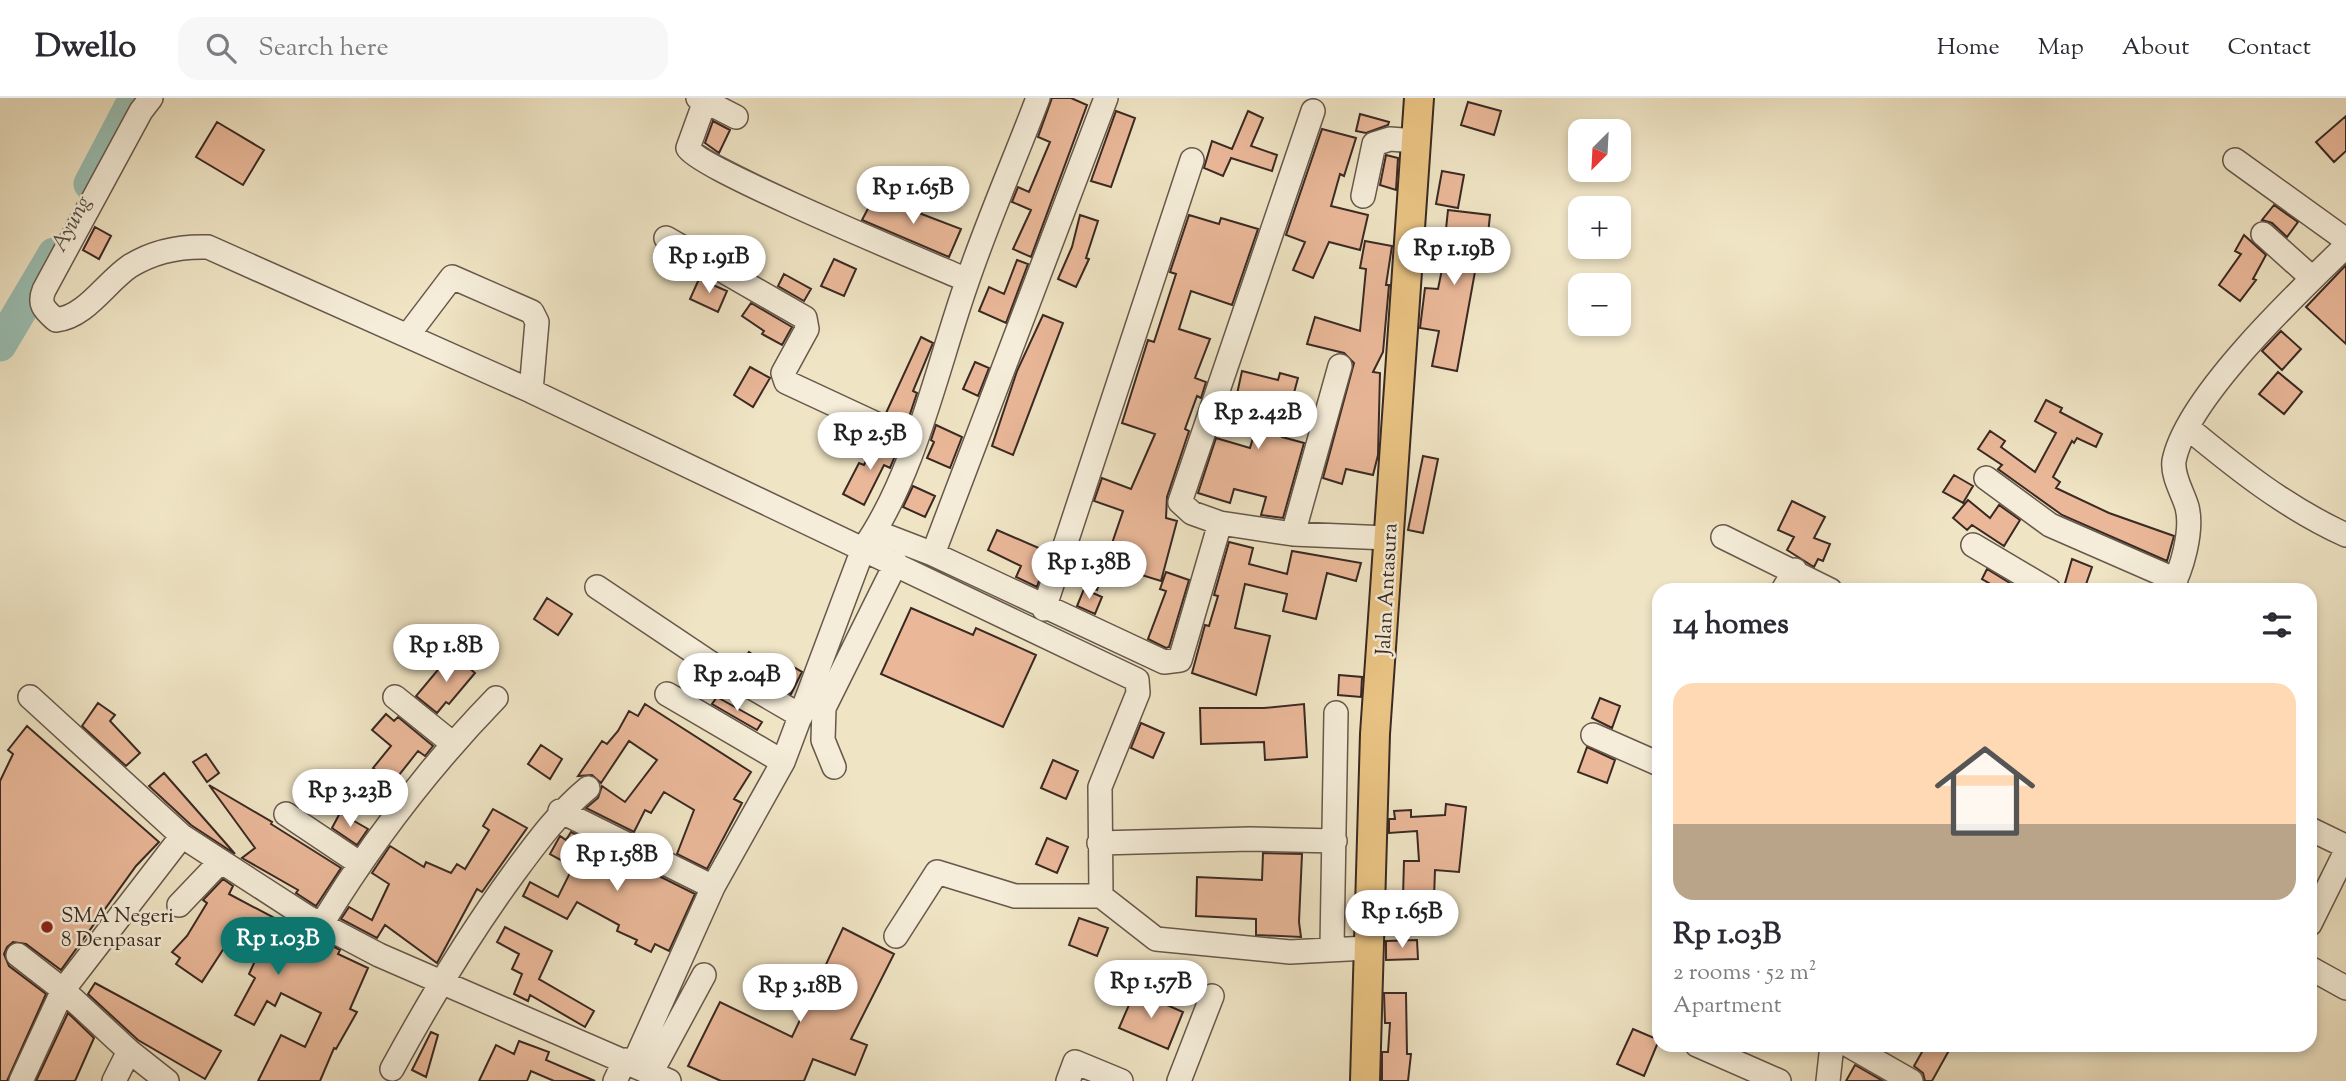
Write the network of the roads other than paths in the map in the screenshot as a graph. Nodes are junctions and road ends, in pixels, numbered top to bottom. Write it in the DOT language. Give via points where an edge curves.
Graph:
graph roads {
  1 [pos="151,98"];
  2 [pos="1038,98"];
  3 [pos="1106,98"];
  4 [pos="1419,98"];
  5 [pos="701,100"];
  6 [pos="1313,111"];
  7 [pos="736,117"];
  8 [pos="1416,141"];
  9 [pos="1192,160"];
  10 [pos="2235,160"];
  11 [pos="1363,195"];
  12 [pos="2263,234"];
  13 [pos="666,238"];
  14 [pos="2346,240"];
  15 [pos="2346,246"];
  16 [pos="2312,278"];
  17 [pos="967,280"];
  18 [pos="408,335"];
  19 [pos="1340,366"];
  20 [pos="531,391"];
  21 [pos="2188,428"];
  22 [pos="915,442"];
  23 [pos="1986,478"];
  24 [pos="1220,523"];
  25 [pos="1293,534"];
  26 [pos="2346,536"];
  27 [pos="1723,537"];
  28 [pos="1388,538"];
  29 [pos="870,540"];
  30 [pos="1973,545"];
  31 [pos="933,554"];
  32 [pos="896,563"];
  33 [pos="1789,580"];
  34 [pos="2037,583"];
  35 [pos="2169,583"];
  36 [pos="2174,583"];
  37 [pos="597,587"];
  38 [pos="1044,609"];
  39 [pos="667,694"];
  40 [pos="30,697"];
  41 [pos="395,697"];
  42 [pos="496,698"];
  43 [pos="1336,713"];
  44 [pos="801,716"];
  45 [pos="1593,735"];
  46 [pos="452,743"];
  47 [pos="1652,761"];
  48 [pos="783,762"];
  49 [pos="834,767"];
  50 [pos="588,788"];
  51 [pos="560,811"];
  52 [pos="286,814"];
  53 [pos="2317,832"];
  54 [pos="182,836"];
  55 [pos="1335,841"];
  56 [pos="1099,843"];
  57 [pos="220,862"];
  58 [pos="359,863"];
  59 [pos="713,887"];
  60 [pos="1101,896"];
  61 [pos="179,905"];
  62 [pos="2317,910"];
  63 [pos="321,925"];
  64 [pos="896,936"];
  65 [pos="1332,947"];
  66 [pos="1367,948"];
  67 [pos="18,955"];
  68 [pos="2317,972"];
  69 [pos="704,975"];
  70 [pos="441,980"];
  71 [pos="2346,988"];
  72 [pos="63,990"];
  73 [pos="1212,996"];
  74 [pos="129,1051"];
  75 [pos="1714,1052"];
  76 [pos="1831,1052"];
  77 [pos="1859,1052"];
  78 [pos="392,1069"];
  79 [pos="639,1072"];
  80 [pos="20,1081"];
  81 [pos="114,1081"];
  82 [pos="167,1081"];
  83 [pos="1068,1081"];
  84 [pos="1121,1081"];
  85 [pos="1179,1081"];
  86 [pos="1365,1081"];
  87 [pos="1779,1081"];
  88 [pos="1828,1081"];
  89 [pos="1911,1081"];
  1 -- 18 [label="street" via="40,299 56,320 67,319 148,256 208,247"];
  2 -- 17 [label="street"];
  3 -- 31 [label="street"];
  4 -- 8 [label="main road, Jalan Antasura"];
  5 -- 7 [label="street"];
  5 -- 17 [label="street" via="688,148 697,157"];
  6 -- 24 [label="street" via="1181,502 1192,513"];
  8 -- 11 [label="street" via="1390,139 1374,144"];
  8 -- 28 [label="main road, Jalan Antasura"];
  9 -- 38 [label="street"];
  10 -- 14 [label="street"];
  12 -- 16 [label="street"];
  13 -- 22 [label="street" via="805,318 807,329 783,373 786,382"];
  15 -- 16 [label="street"];
  16 -- 21 [label="street" via="2216,383"];
  17 -- 22 [label="street"];
  18 -- 20 [label="street"];
  18 -- 20 [label="street" via="452,277 532,312 537,322"];
  19 -- 25 [label="street"];
  20 -- 29 [label="street"];
  21 -- 26 [label="street" via="2301,514"];
  21 -- 36 [label="street" via="2174,466 2188,510 2186,543"];
  22 -- 29 [label="street"];
  23 -- 35 [label="street" via="2050,525"];
  24 -- 25 [label="street"];
  24 -- 38 [label="street" via="1180,660 1164,662"];
  25 -- 28 [label="street"];
  27 -- 33 [label="street"];
  28 -- 66 [label="main road, Jalan Antasura"];
  29 -- 31 [label="street"];
  29 -- 32 [label="street"];
  29 -- 44 [label="street"];
  30 -- 34 [label="street"];
  31 -- 38 [label="street"];
  32 -- 49 [label="street" via="824,708 823,740"];
  32 -- 56 [label="street" via="1137,680 1138,693 1100,787"];
  37 -- 44 [label="street" via="715,666"];
  39 -- 48 [label="street"];
  40 -- 54 [label="street"];
  41 -- 46 [label="street"];
  42 -- 46 [label="street"];
  43 -- 55 [label="street"];
  44 -- 48 [label="street"];
  45 -- 47 [label="street"];
  46 -- 58 [label="street"];
  48 -- 59 [label="street"];
  50 -- 51 [label="street"];
  51 -- 59 [label="street"];
  51 -- 70 [label="street"];
  52 -- 58 [label="street"];
  53 -- 62 [label="street" via="2346,851"];
  54 -- 57 [label="street"];
  54 -- 72 [label="street"];
  55 -- 56 [label="street"];
  55 -- 65 [label="street"];
  56 -- 60 [label="street"];
  57 -- 61 [label="street"];
  57 -- 63 [label="street"];
  58 -- 63 [label="street"];
  59 -- 79 [label="street"];
  60 -- 64 [label="street" via="1015,896 937,872"];
  60 -- 65 [label="street" via="1156,939 1290,952"];
  63 -- 70 [label="street"];
  65 -- 66 [label="street"];
  66 -- 86 [label="main road, Jalan Antasura"];
  67 -- 72 [label="street"];
  68 -- 71 [label="street"];
  69 -- 79 [label="street"];
  70 -- 78 [label="street"];
  70 -- 79 [label="street"];
  72 -- 74 [label="street"];
  72 -- 80 [label="street"];
  73 -- 85 [label="street"];
  74 -- 81 [label="street"];
  74 -- 82 [label="street"];
  75 -- 87 [label="street"];
  76 -- 88 [label="street"];
  77 -- 89 [label="street"];
  83 -- 84 [label="street" via="1075,1062"];
}
